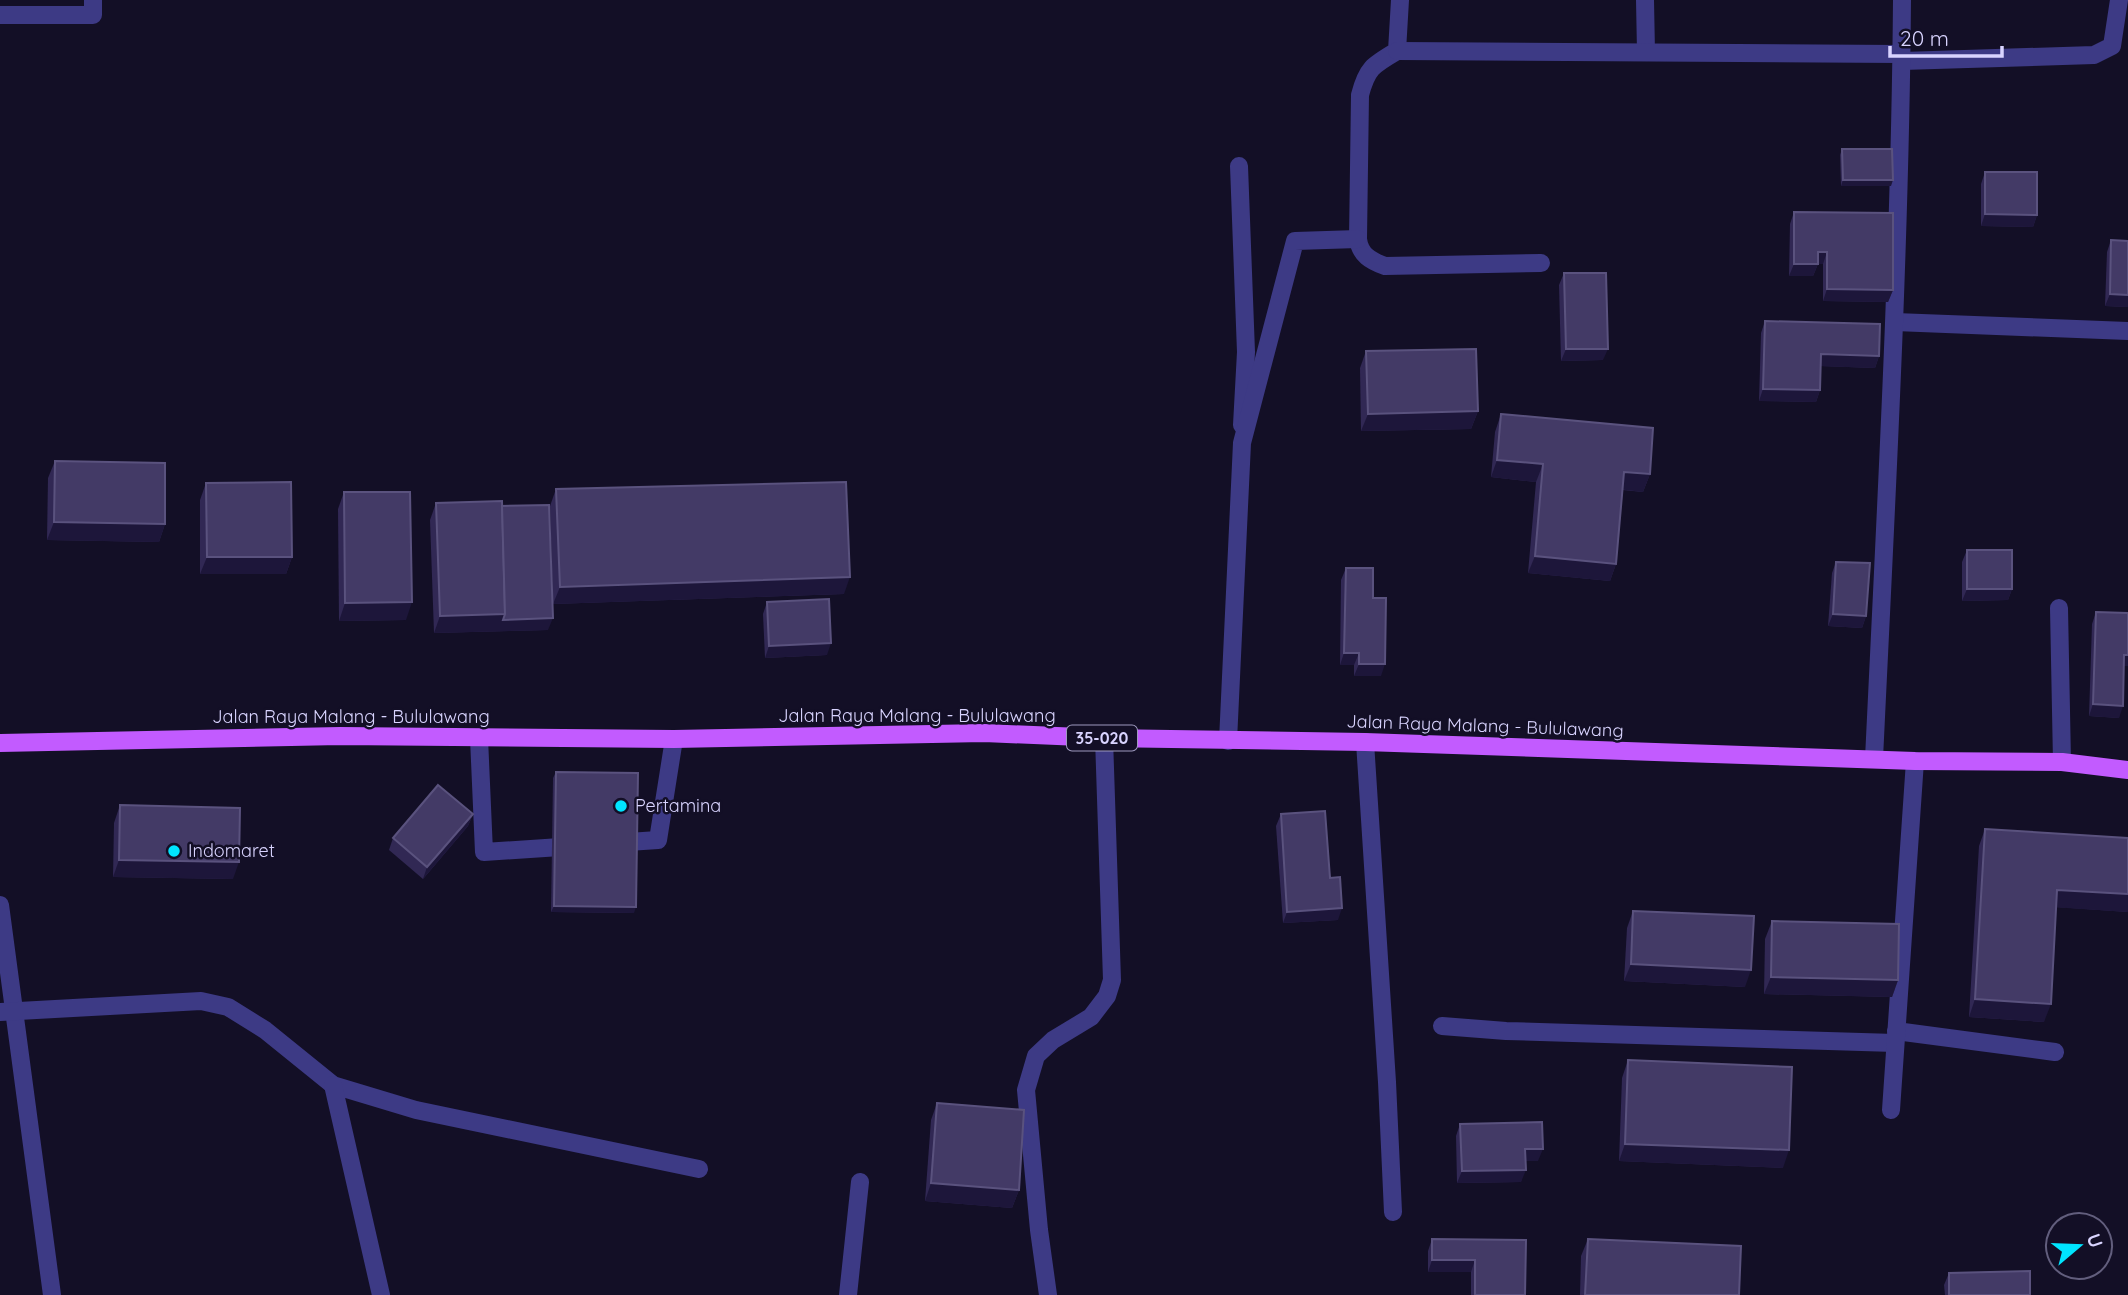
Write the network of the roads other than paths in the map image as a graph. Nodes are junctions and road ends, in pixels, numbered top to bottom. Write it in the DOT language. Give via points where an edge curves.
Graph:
graph roads {
  1 [pos="93,0"];
  2 [pos="1400,0"];
  3 [pos="1646,0"];
  4 [pos="1902,0"];
  5 [pos="2119,0"];
  6 [pos="0,15"];
  7 [pos="1397,51"];
  8 [pos="1646,52"];
  9 [pos="1902,57"];
  10 [pos="1239,166"];
  11 [pos="1358,239"];
  12 [pos="1541,263"];
  13 [pos="1895,322"];
  14 [pos="2128,331"];
  15 [pos="1241,443"];
  16 [pos="2059,608"];
  17 [pos="479,738"];
  18 [pos="1104,738"];
  19 [pos="674,739"];
  20 [pos="1228,741"];
  21 [pos="7,742"];
  22 [pos="1365,742"];
  23 [pos="1874,759"];
  24 [pos="1915,761"];
  25 [pos="2062,762"];
  26 [pos="2128,770"];
  27 [pos="0,905"];
  28 [pos="7,1011"];
  29 [pos="1442,1026"];
  30 [pos="1896,1037"];
  31 [pos="2055,1052"];
  32 [pos="333,1085"];
  33 [pos="1891,1110"];
  34 [pos="699,1169"];
  35 [pos="860,1182"];
  36 [pos="1393,1212"];
  37 [pos="52,1295"];
  38 [pos="381,1295"];
  39 [pos="848,1295"];
  40 [pos="1048,1295"];
  1 -- 6 [label="street" via="93,15"];
  2 -- 7 [label="street"];
  3 -- 8 [label="street"];
  4 -- 9 [label="street"];
  5 -- 9 [label="street" via="2112,46 2094,55"];
  7 -- 8 [label="street"];
  7 -- 11 [label="street" via="1373,65 1360,95"];
  8 -- 9 [label="street"];
  9 -- 13 [label="street"];
  10 -- 15 [label="street" via="1246,352"];
  11 -- 12 [label="street" via="1368,258 1385,265"];
  11 -- 15 [label="street" via="1295,242"];
  13 -- 14 [label="street"];
  13 -- 23 [label="street"];
  15 -- 20 [label="street"];
  16 -- 25 [label="street"];
  17 -- 19 [label="main road, Jalan Raya Malang - Bululawang / 35-020"];
  17 -- 19 [label="street" via="484,852 658,840"];
  17 -- 21 [label="main road, Jalan Raya Malang - Bululawang / 35-020"];
  18 -- 19 [label="main road, Jalan Raya Malang - Bululawang / 35-020" via="984,733"];
  18 -- 20 [label="main road, Jalan Raya Malang - Bululawang / 35-020"];
  18 -- 40 [label="street" via="1112,980 1107,996 1091,1017 1036,1056 1026,1090"];
  20 -- 22 [label="main road, Jalan Raya Malang - Bululawang / 35-020"];
  22 -- 23 [label="main road, Jalan Raya Malang - Bululawang / 35-020"];
  22 -- 36 [label="street"];
  23 -- 24 [label="main road, Jalan Raya Malang - Bululawang / 35-020"];
  24 -- 25 [label="main road, Jalan Raya Malang - Bululawang / 35-020"];
  24 -- 30 [label="street"];
  25 -- 26 [label="main road, Jalan Raya Malang - Bululawang / 35-020"];
  27 -- 28 [label="street"];
  28 -- 32 [label="street" via="201,1001 228,1007 265,1030"];
  28 -- 37 [label="street"];
  29 -- 30 [label="street"];
  30 -- 31 [label="street"];
  30 -- 33 [label="street"];
  32 -- 34 [label="street" via="416,1110"];
  32 -- 38 [label="street"];
  35 -- 39 [label="street"];
}
